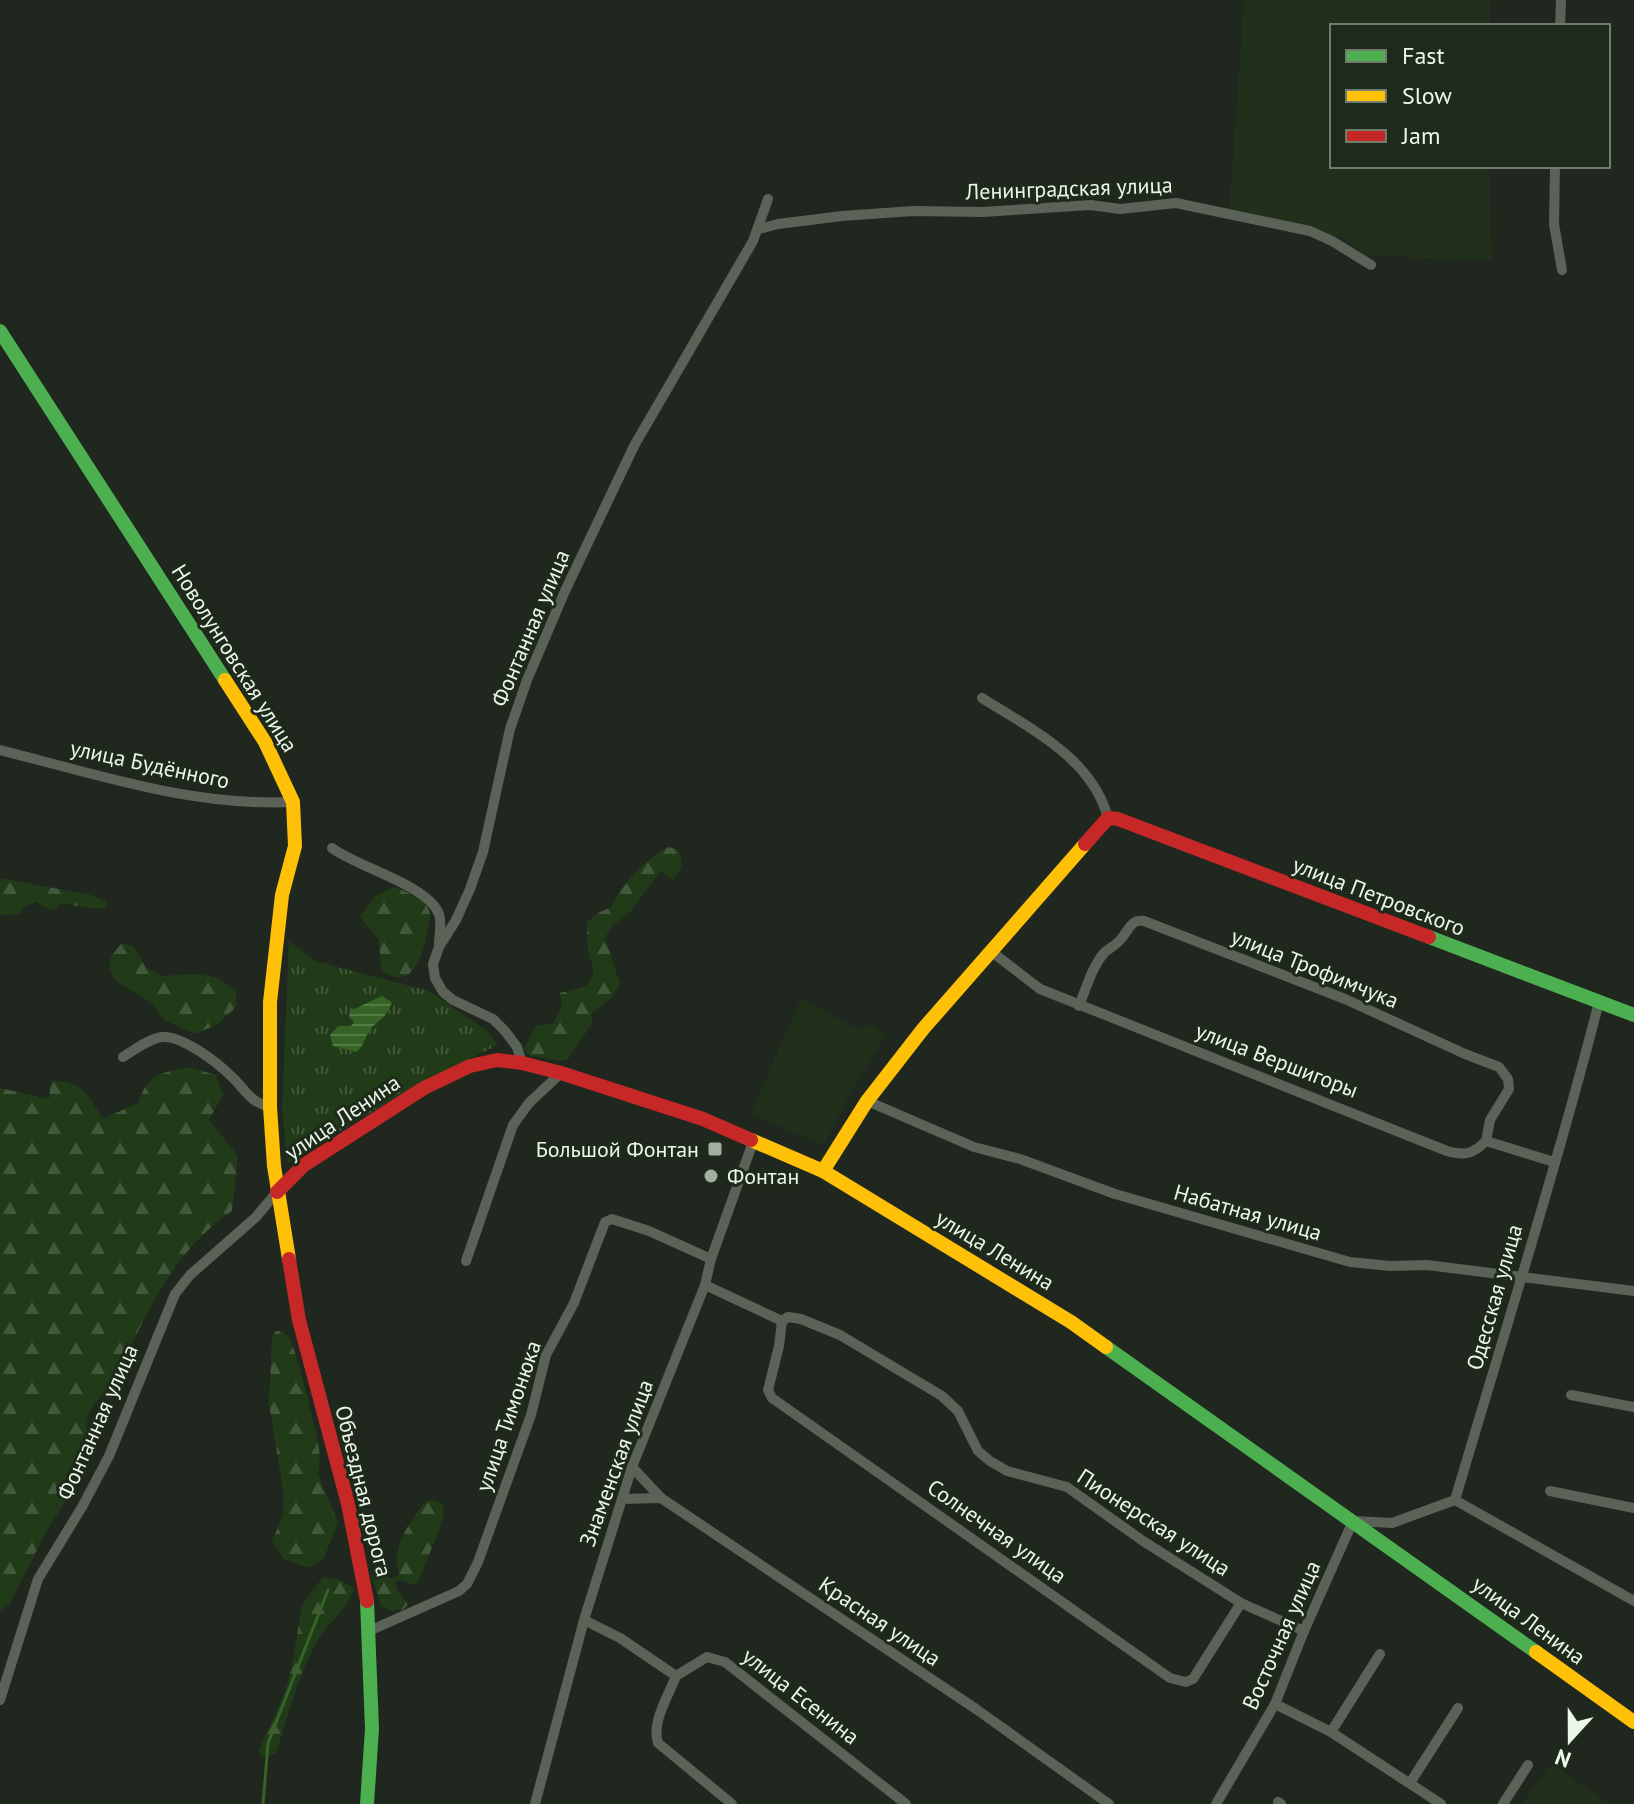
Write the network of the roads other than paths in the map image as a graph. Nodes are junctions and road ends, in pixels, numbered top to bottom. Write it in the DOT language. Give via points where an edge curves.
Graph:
graph roads {
  1 [pos="1561,0"];
  2 [pos="1560,24"];
  3 [pos="1555,168"];
  4 [pos="768,199"];
  5 [pos="759,229"];
  6 [pos="1371,265"];
  7 [pos="1562,270"];
  8 [pos="0,331"];
  9 [pos="982,698"];
  10 [pos="0,750"];
  11 [pos="293,802"];
  12 [pos="1108,818"];
  13 [pos="332,848"];
  14 [pos="440,915"];
  15 [pos="453,925"];
  16 [pos="439,947"];
  17 [pos="992,952"];
  18 [pos="1599,1002"];
  19 [pos="1079,1006"];
  20 [pos="1634,1015"];
  21 [pos="123,1057"];
  22 [pos="522,1063"];
  23 [pos="561,1073"];
  24 [pos="867,1101"];
  25 [pos="270,1107"];
  26 [pos="1486,1141"];
  27 [pos="753,1142"];
  28 [pos="1554,1162"];
  29 [pos="823,1171"];
  30 [pos="277,1192"];
  31 [pos="711,1259"];
  32 [pos="466,1261"];
  33 [pos="1522,1279"];
  34 [pos="705,1285"];
  35 [pos="1634,1291"];
  36 [pos="782,1321"];
  37 [pos="1571,1395"];
  38 [pos="1634,1407"];
  39 [pos="632,1467"];
  40 [pos="1550,1491"];
  41 [pos="661,1498"];
  42 [pos="622,1499"];
  43 [pos="1455,1500"];
  44 [pos="1634,1508"];
  45 [pos="1353,1521"];
  46 [pos="1634,1601"];
  47 [pos="1241,1603"];
  48 [pos="584,1620"];
  49 [pos="369,1631"];
  50 [pos="1304,1631"];
  51 [pos="1380,1654"];
  52 [pos="676,1676"];
  53 [pos="0,1700"];
  54 [pos="1275,1704"];
  55 [pos="1458,1708"];
  56 [pos="1634,1722"];
  57 [pos="1331,1732"];
  58 [pos="1528,1765"];
  59 [pos="1410,1783"];
  60 [pos="367,1804"];
  61 [pos="535,1804"];
  62 [pos="732,1804"];
  63 [pos="906,1804"];
  64 [pos="1109,1804"];
  65 [pos="1216,1804"];
  66 [pos="1441,1804"];
  67 [pos="1503,1804"];
  1 -- 2 [label="street"];
  3 -- 7 [label="street" via="1554,224"];
  4 -- 5 [label="street, Фонтанная улица"];
  5 -- 6 [label="street, Ленинградская улица" via="913,211 1091,205 1120,209 1176,203 1310,231"];
  5 -- 15 [label="street, Фонтанная улица" via="634,446 565,591 510,729 483,852"];
  8 -- 11 [label="street, Новолунговская улица" via="265,742"];
  9 -- 12 [label="street" via="1087,773"];
  10 -- 11 [label="street, улица Будённого" via="175,794 253,804"];
  11 -- 25 [label="street, Новолунговская улица" via="295,846 282,895 270,1002"];
  12 -- 17 [label="street"];
  12 -- 18 [label="street, улица Петровского"];
  13 -- 14 [label="street" via="412,889"];
  14 -- 15 [label="street"];
  14 -- 16 [label="street"];
  15 -- 16 [label="street, Фонтанная улица"];
  16 -- 22 [label="street" via="433,964 439,986 453,1000 493,1019 517,1047"];
  17 -- 19 [label="street, улица Вершигоры" via="1040,989"];
  17 -- 24 [label="street"];
  18 -- 20 [label="street, улица Петровского"];
  18 -- 28 [label="street, Одесская улица"];
  19 -- 26 [label="street, улица Вершигоры" via="1447,1151 1471,1153"];
  19 -- 26 [label="street, улица Трофимчука" via="1104,953 1132,923 1144,921 1345,999 1499,1067 1509,1089 1490,1120"];
  21 -- 25 [label="street" via="161,1037 179,1040 234,1078 248,1097"];
  22 -- 23 [label="street, улица Ленина"];
  22 -- 30 [label="street, улица Ленина" via="497,1060 470,1066 424,1088 304,1165"];
  23 -- 27 [label="street, улица Ленина" via="703,1119"];
  23 -- 32 [label="street" via="513,1125"];
  24 -- 29 [label="street"];
  24 -- 33 [label="street, Набатная улица" via="974,1147 1115,1194 1350,1262 1427,1265"];
  25 -- 30 [label="street, Новолунговская улица"];
  26 -- 28 [label="street"];
  27 -- 29 [label="street, улица Ленина"];
  27 -- 31 [label="street, Знаменская улица"];
  28 -- 33 [label="street, Одесская улица"];
  29 -- 45 [label="street, улица Ленина" via="1071,1322"];
  30 -- 49 [label="street, Объездная дорога" via="299,1320 361,1562"];
  30 -- 53 [label="street, Фонтанная улица" via="175,1294 109,1456 38,1579"];
  31 -- 34 [label="street, Знаменская улица"];
  31 -- 49 [label="street, улица Тимонюка" via="649,1231 612,1219 605,1222 574,1303 546,1355 531,1415 467,1584"];
  33 -- 35 [label="street, Набатная улица"];
  33 -- 43 [label="street, Одесская улица"];
  34 -- 36 [label="street, Пионерская улица"];
  34 -- 39 [label="street, Знаменская улица"];
  36 -- 47 [label="street, Пионерская улица" via="801,1319 840,1335 942,1396 990,1461 1007,1471 1067,1487"];
  36 -- 47 [label="street, Солнечная улица" via="768,1390 772,1398 1170,1678 1193,1679"];
  37 -- 38 [label="street"];
  39 -- 41 [label="street, Красная улица"];
  39 -- 42 [label="street, Знаменская улица"];
  40 -- 44 [label="street"];
  41 -- 42 [label="street"];
  41 -- 64 [label="street, Красная улица"];
  42 -- 48 [label="street, Знаменская улица"];
  43 -- 45 [label="street" via="1392,1523"];
  43 -- 46 [label="street"];
  45 -- 50 [label="street, Восточная улица"];
  45 -- 56 [label="street, улица Ленина"];
  47 -- 50 [label="street, Пионерская улица"];
  48 -- 52 [label="street"];
  48 -- 61 [label="street, Знаменская улица"];
  49 -- 60 [label="street, Объездная дорога" via="372,1729"];
  50 -- 54 [label="street, Восточная улица"];
  51 -- 57 [label="street"];
  52 -- 62 [label="street" via="657,1721 658,1743"];
  52 -- 63 [label="street, улица Есенина" via="707,1657 725,1662"];
  54 -- 57 [label="street"];
  54 -- 65 [label="street, Восточная улица"];
  55 -- 59 [label="street"];
  57 -- 59 [label="street"];
  58 -- 67 [label="street"];
  59 -- 66 [label="street"];
}
